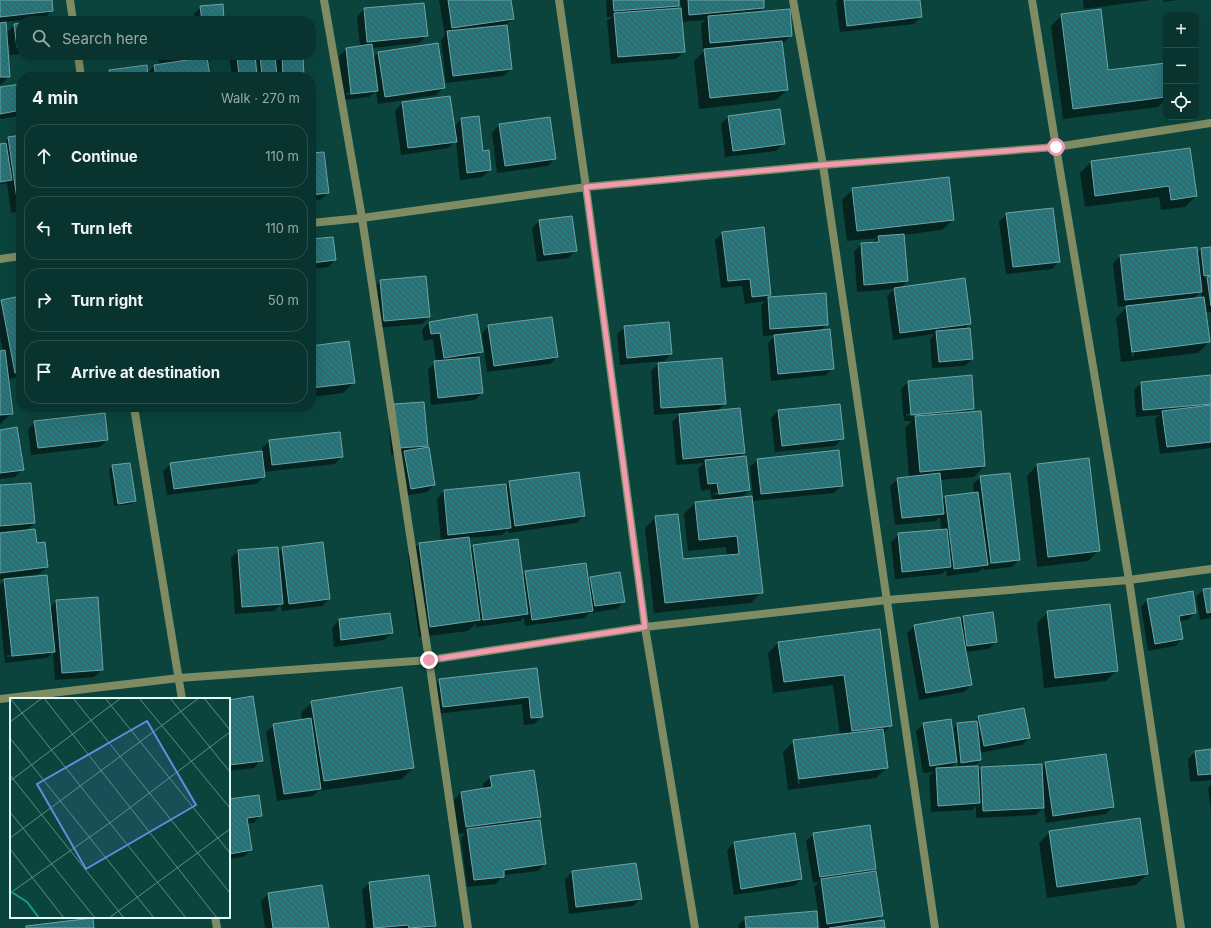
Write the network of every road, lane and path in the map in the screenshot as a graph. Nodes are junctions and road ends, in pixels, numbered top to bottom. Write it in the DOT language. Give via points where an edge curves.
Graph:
graph roads {
  1 [pos="70,0"];
  2 [pos="324,0"];
  3 [pos="559,0"];
  4 [pos="793,0"];
  5 [pos="1032,0"];
  6 [pos="72,16"];
  7 [pos="79,60"];
  8 [pos="80,72"];
  9 [pos="1211,123"];
  10 [pos="1056,147"];
  11 [pos="823,165"];
  12 [pos="586,187"];
  13 [pos="362,218"];
  14 [pos="316,223"];
  15 [pos="16,257"];
  16 [pos="0,259"];
  17 [pos="135,412"];
  18 [pos="1211,569"];
  19 [pos="1129,580"];
  20 [pos="887,600"];
  21 [pos="645,627"];
  22 [pos="429,660"];
  23 [pos="179,678"];
  24 [pos="182,698"];
  25 [pos="0,699"];
  26 [pos="215,918"];
  27 [pos="217,928"];
  28 [pos="468,928"];
  29 [pos="695,928"];
  30 [pos="935,928"];
  31 [pos="1181,928"];
  1 -- 6 [label="street"];
  2 -- 13 [label="street"];
  3 -- 12 [label="street"];
  4 -- 11 [label="street"];
  5 -- 10 [label="street"];
  7 -- 8 [label="street"];
  9 -- 10 [label="street"];
  10 -- 11 [label="street"];
  10 -- 19 [label="street"];
  11 -- 12 [label="street"];
  11 -- 20 [label="street"];
  12 -- 13 [label="street"];
  12 -- 21 [label="street"];
  13 -- 14 [label="street"];
  13 -- 22 [label="street"];
  15 -- 16 [label="street"];
  17 -- 23 [label="street"];
  18 -- 19 [label="street"];
  19 -- 20 [label="street"];
  19 -- 31 [label="street"];
  20 -- 21 [label="street"];
  20 -- 30 [label="street"];
  21 -- 22 [label="street"];
  21 -- 29 [label="street"];
  22 -- 23 [label="street"];
  22 -- 28 [label="street"];
  23 -- 24 [label="street"];
  23 -- 25 [label="street"];
  26 -- 27 [label="street"];
}
